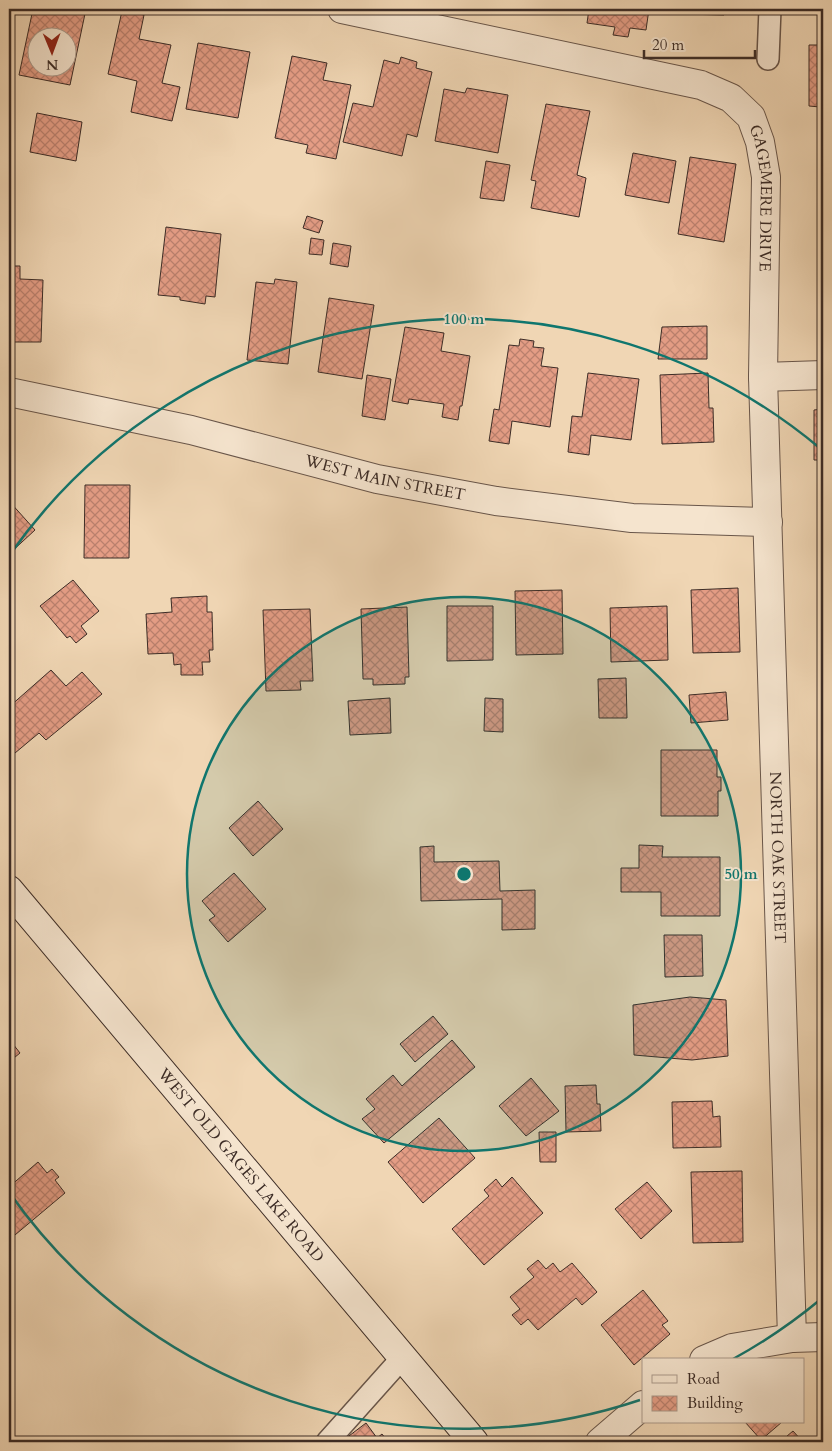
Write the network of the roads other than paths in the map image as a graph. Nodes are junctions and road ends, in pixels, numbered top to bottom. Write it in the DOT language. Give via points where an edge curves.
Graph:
graph roads {
  1 [pos="342,9"];
  2 [pos="770,9"];
  3 [pos="768,59"];
  4 [pos="823,375"];
  5 [pos="763,377"];
  6 [pos="9,392"];
  7 [pos="768,522"];
  8 [pos="9,890"];
  9 [pos="823,1337"];
  10 [pos="792,1338"];
  11 [pos="402,1358"];
  12 [pos="709,1358"];
  13 [pos="642,1405"];
  14 [pos="327,1442"];
  15 [pos="474,1442"];
  16 [pos="600,1442"];
  1 -- 5 [label="street, GAGEMERE DRIVE" via="701,85 731,98 751,117 760,142 766,177"];
  2 -- 3 [label="lane"];
  4 -- 5 [label="street"];
  5 -- 7 [label="street, NORTH OAK STREET"];
  6 -- 7 [label="street, WEST MAIN STREET" via="192,430 377,479 496,501 632,518"];
  7 -- 10 [label="street, NORTH OAK STREET"];
  8 -- 11 [label="street, WEST OLD GAGES LAKE ROAD"];
  9 -- 10 [label="street"];
  10 -- 12 [label="street" via="732,1348"];
  11 -- 14 [label="lane"];
  11 -- 15 [label="street, WEST OLD GAGES LAKE ROAD"];
  13 -- 16 [label="street"];
}
